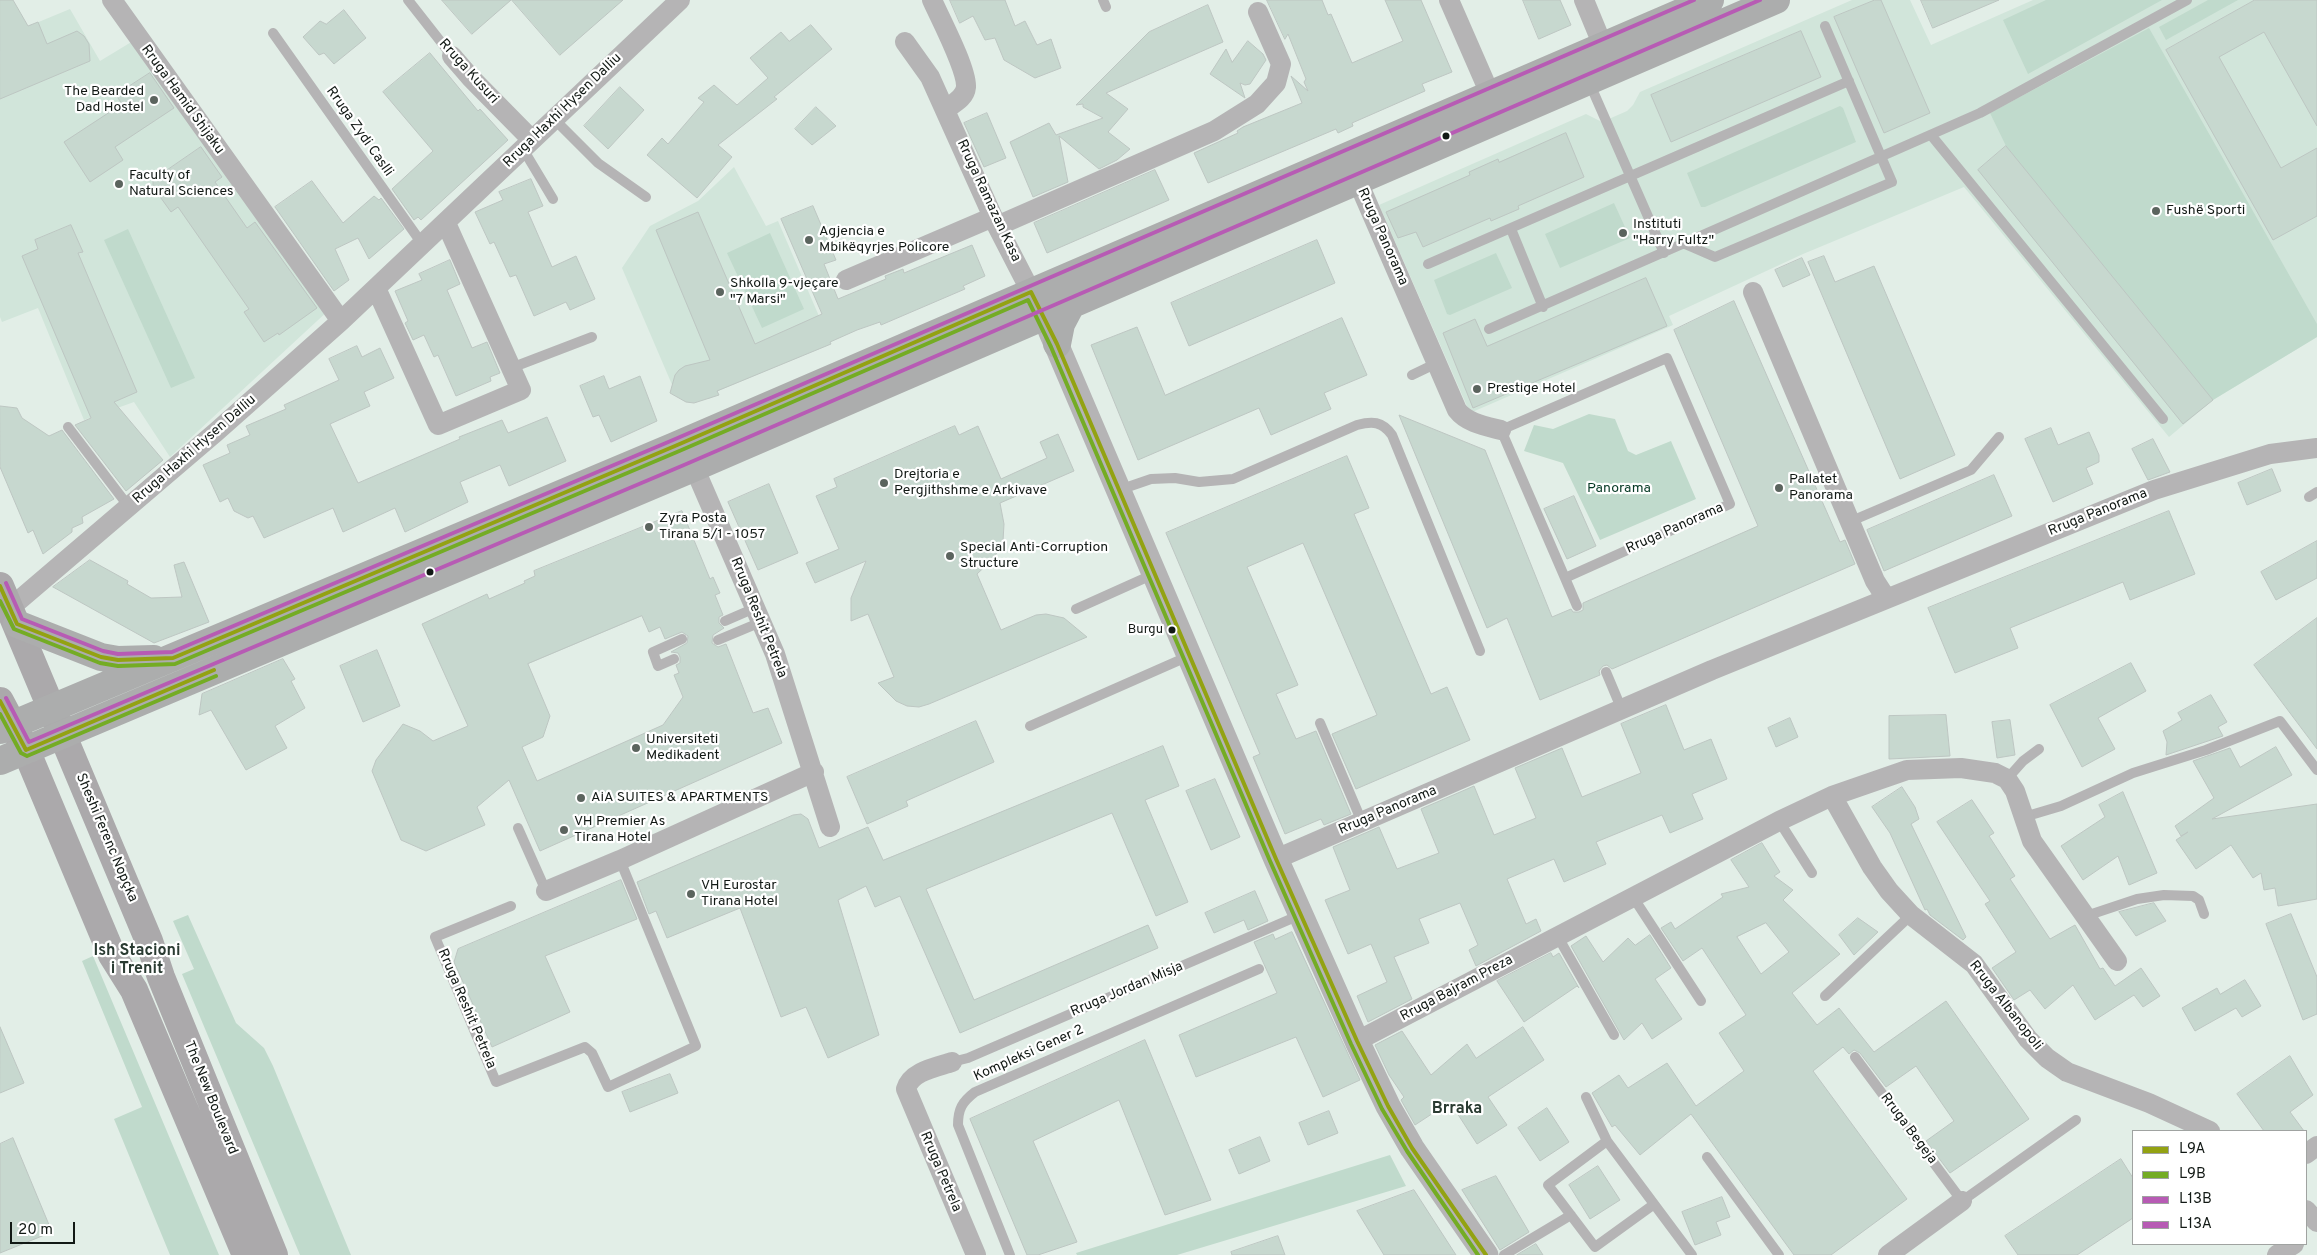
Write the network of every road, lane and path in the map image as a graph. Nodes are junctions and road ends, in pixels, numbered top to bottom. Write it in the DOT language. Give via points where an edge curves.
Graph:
graph roads {
  1 [pos="112,0"];
  2 [pos="408,0"];
  3 [pos="932,0"];
  4 [pos="1449,0"];
  5 [pos="1584,0"];
  6 [pos="1710,0"];
  7 [pos="1776,0"];
  8 [pos="2187,0"];
  9 [pos="677,1"];
  10 [pos="1258,12"];
  11 [pos="1825,26"];
  12 [pos="273,33"];
  13 [pos="905,42"];
  14 [pos="1603,46"];
  15 [pos="452,56"];
  16 [pos="1589,81"];
  17 [pos="1849,82"];
  18 [pos="1490,94"];
  19 [pos="946,109"];
  20 [pos="554,120"];
  21 [pos="1931,135"];
  22 [pos="528,145"];
  23 [pos="1347,157"];
  24 [pos="1882,157"];
  25 [pos="1632,177"];
  26 [pos="1358,182"];
  27 [pos="646,197"];
  28 [pos="553,199"];
  29 [pos="995,222"];
  30 [pos="446,223"];
  31 [pos="1511,229"];
  32 [pos="1685,244"];
  33 [pos="423,245"];
  34 [pos="1664,253"];
  35 [pos="1428,264"];
  36 [pos="846,280"];
  37 [pos="376,288"];
  38 [pos="1031,292"];
  39 [pos="1754,292"];
  40 [pos="1071,305"];
  41 [pos="1543,307"];
  42 [pos="1044,316"];
  43 [pos="341,321"];
  44 [pos="1489,329"];
  45 [pos="592,336"];
  46 [pos="1057,344"];
  47 [pos="1437,363"];
  48 [pos="511,368"];
  49 [pos="1412,376"];
  50 [pos="2163,419"];
  51 [pos="68,426"];
  52 [pos="1501,430"];
  53 [pos="1999,436"];
  54 [pos="2317,448"];
  55 [pos="694,467"];
  56 [pos="1119,490"];
  57 [pos="129,507"];
  58 [pos="1849,522"];
  59 [pos="1155,574"];
  60 [pos="1565,578"];
  61 [pos="1886,598"];
  62 [pos="9,606"];
  63 [pos="1577,606"];
  64 [pos="1076,609"];
  65 [pos="758,615"];
  66 [pos="725,621"];
  67 [pos="682,639"];
  68 [pos="718,640"];
  69 [pos="1480,651"];
  70 [pos="1190,655"];
  71 [pos="173,658"];
  72 [pos="674,659"];
  73 [pos="1606,672"];
  74 [pos="52,707"];
  75 [pos="1622,710"];
  76 [pos="4,718"];
  77 [pos="1320,723"];
  78 [pos="1030,726"];
  79 [pos="63,734"];
  80 [pos="26,750"];
  81 [pos="2039,750"];
  82 [pos="0,761"];
  83 [pos="2317,770"];
  84 [pos="814,772"];
  85 [pos="2007,779"];
  86 [pos="1832,796"];
  87 [pos="2024,817"];
  88 [pos="1779,821"];
  89 [pos="1362,822"];
  90 [pos="830,827"];
  91 [pos="518,828"];
  92 [pos="1276,858"];
  93 [pos="620,860"];
  94 [pos="1812,873"];
  95 [pos="546,891"];
  96 [pos="1633,897"];
  97 [pos="511,906"];
  98 [pos="2204,914"];
  99 [pos="1301,915"];
  100 [pos="1911,915"];
  101 [pos="2086,916"];
  102 [pos="1558,937"];
  103 [pos="149,941"];
  104 [pos="2117,961"];
  105 [pos="1259,969"];
  106 [pos="1826,996"];
  107 [pos="1701,1001"];
  108 [pos="1614,1035"];
  109 [pos="1357,1041"];
  110 [pos="1855,1057"];
  111 [pos="952,1062"];
  112 [pos="1586,1097"];
  113 [pos="2076,1120"];
  114 [pos="2208,1130"];
  115 [pos="1607,1140"];
  116 [pos="1707,1157"];
  117 [pos="1962,1201"];
  118 [pos="1653,1205"];
  119 [pos="2307,1211"];
  120 [pos="1571,1215"];
  121 [pos="2317,1222"];
  122 [pos="2292,1245"];
  123 [pos="246,1255"];
  124 [pos="274,1255"];
  125 [pos="976,1255"];
  126 [pos="1010,1255"];
  127 [pos="1486,1255"];
  128 [pos="1504,1255"];
  129 [pos="1692,1255"];
  130 [pos="1779,1255"];
  131 [pos="1888,1255"];
  132 [pos="2277,1255"];
  1 -- 43 [label="street, Rruga Hamid Shijaku"];
  2 -- 15 [label="lane, Rruga Kusuri"];
  3 -- 19 [label="street" via="964,72 966,87 961,98"];
  4 -- 18 [label="street"];
  5 -- 14 [label="street"];
  6 -- 14 [label="main road"];
  7 -- 16 [label="main road"];
  8 -- 21 [label="lane" via="1980,113"];
  9 -- 20 [label="street, Rruga Haxhi Hysen Dalliu"];
  10 -- 29 [label="street" via="1280,64 1276,83 1257,104 1214,131"];
  11 -- 17 [label="lane"];
  12 -- 33 [label="lane, Rruga Zydi Caslli"];
  13 -- 19 [label="street, Rruga Ramazan Kasa" via="930,77"];
  14 -- 18 [label="main road"];
  15 -- 22 [label="street, Rruga Kusuri"];
  16 -- 25 [label="lane"];
  16 -- 26 [label="main road"];
  17 -- 24 [label="lane"];
  17 -- 25 [label="lane"];
  18 -- 23 [label="main road"];
  19 -- 29 [label="street, Rruga Ramazan Kasa"];
  20 -- 22 [label="street, Rruga Haxhi Hysen Dalliu"];
  20 -- 27 [label="lane" via="598,163"];
  21 -- 24 [label="lane"];
  21 -- 50 [label="lane"];
  22 -- 28 [label="lane"];
  22 -- 30 [label="street, Rruga Haxhi Hysen Dalliu"];
  23 -- 26 [label="street, Rruga Panorama"];
  23 -- 38 [label="main road"];
  24 -- 32 [label="lane"];
  24 -- 32 [label="lane" via="1892,182 1715,256"];
  25 -- 31 [label="lane"];
  25 -- 34 [label="lane"];
  26 -- 40 [label="main road"];
  26 -- 47 [label="street, Rruga Panorama"];
  29 -- 36 [label="street"];
  29 -- 38 [label="street, Rruga Ramazan Kasa"];
  30 -- 33 [label="street, Rruga Haxhi Hysen Dalliu"];
  30 -- 48 [label="street"];
  31 -- 35 [label="lane"];
  31 -- 41 [label="lane"];
  32 -- 34 [label="lane"];
  33 -- 37 [label="street, Rruga Haxhi Hysen Dalliu"];
  34 -- 41 [label="lane"];
  37 -- 43 [label="street, Rruga Haxhi Hysen Dalliu"];
  37 -- 48 [label="street" via="438,425 521,390"];
  38 -- 42 [label="street"];
  38 -- 71 [label="main road"];
  39 -- 58 [label="street"];
  40 -- 42 [label="main road"];
  40 -- 46 [label="main road" via="1061,324"];
  41 -- 44 [label="lane"];
  42 -- 46 [label="street"];
  42 -- 55 [label="main road"];
  43 -- 57 [label="street, Rruga Haxhi Hysen Dalliu"];
  45 -- 48 [label="lane"];
  46 -- 56 [label="street"];
  47 -- 49 [label="lane"];
  47 -- 52 [label="street, Rruga Panorama" via="1462,417"];
  51 -- 57 [label="lane"];
  52 -- 60 [label="lane"];
  52 -- 60 [label="lane, Rruga Panorama" via="1667,358 1730,504"];
  53 -- 58 [label="lane" via="1972,470"];
  54 -- 61 [label="street, Rruga Panorama" via="2270,454 2162,487"];
  55 -- 65 [label="street, Rruga Reshit Petrela"];
  55 -- 79 [label="main road"];
  56 -- 59 [label="street"];
  56 -- 69 [label="lane" via="1151,480 1175,478 1208,482 1232,479 1357,425 1367,422 1386,427 1392,434"];
  57 -- 62 [label="street, Rruga Haxhi Hysen Dalliu"];
  58 -- 61 [label="street"];
  59 -- 64 [label="lane"];
  59 -- 70 [label="street"];
  60 -- 63 [label="lane"];
  61 -- 75 [label="street, Rruga Panorama"];
  62 -- 71 [label="main road" via="101,657 118,660"];
  62 -- 74 [label="main road, Sheshi Ferenc Nopçka"];
  65 -- 66 [label="lane"];
  65 -- 68 [label="lane"];
  65 -- 84 [label="street, Rruga Reshit Petrela" via="775,654"];
  67 -- 72 [label="lane" via="653,652 658,666"];
  70 -- 78 [label="lane"];
  70 -- 92 [label="street"];
  71 -- 74 [label="main road"];
  73 -- 75 [label="lane"];
  74 -- 76 [label="main road"];
  74 -- 79 [label="main road, Sheshi Ferenc Nopçka"];
  75 -- 89 [label="street, Rruga Panorama"];
  76 -- 80 [label="main road"];
  77 -- 89 [label="lane"];
  79 -- 80 [label="main road"];
  79 -- 103 [label="main road, Sheshi Ferenc Nopçka"];
  80 -- 82 [label="main road"];
  80 -- 123 [label="main road, The New Boulevard" via="112,955 134,990"];
  81 -- 85 [label="lane" via="2023,761"];
  83 -- 87 [label="lane" via="2280,721 2206,750 2133,773 2061,806"];
  84 -- 90 [label="street, Rruga Reshit Petrela"];
  84 -- 93 [label="street"];
  85 -- 86 [label="street, Rruga Bajram Preza" via="1977,769 1907,770"];
  85 -- 87 [label="street" via="2015,790"];
  86 -- 88 [label="street, Rruga Bajram Preza"];
  86 -- 100 [label="street, Rruga Albanopoli" via="1872,867"];
  87 -- 101 [label="street" via="2032,840"];
  88 -- 94 [label="lane"];
  88 -- 96 [label="street, Rruga Bajram Preza"];
  89 -- 92 [label="street, Rruga Panorama"];
  91 -- 95 [label="lane"];
  92 -- 99 [label="street"];
  93 -- 95 [label="street"];
  93 -- 97 [label="lane, Rruga Reshit Petrela" via="696,1046 608,1087 592,1053 585,1046 496,1082 435,937"];
  96 -- 102 [label="street, Rruga Bajram Preza"];
  96 -- 107 [label="lane"];
  98 -- 101 [label="lane" via="2199,900 2193,896 2164,895 2130,901"];
  99 -- 109 [label="street"];
  99 -- 111 [label="lane, Rruga Jordan Misja" via="968,1058"];
  100 -- 106 [label="lane"];
  100 -- 114 [label="street, Rruga Albanopoli" via="1974,964 2028,1039 2047,1058 2068,1072"];
  101 -- 104 [label="street"];
  102 -- 108 [label="lane"];
  102 -- 109 [label="street, Rruga Bajram Preza"];
  103 -- 124 [label="main road, The New Boulevard"];
  105 -- 126 [label="lane, Kompleksi Gener 2" via="975,1092 964,1101 958,1112 958,1125"];
  109 -- 127 [label="street" via="1412,1148"];
  110 -- 117 [label="lane, Rruga Begeja"];
  111 -- 125 [label="street, Rruga Petrela" via="923,1071 908,1083 906,1089"];
  112 -- 115 [label="lane"];
  113 -- 117 [label="lane"];
  115 -- 118 [label="lane"];
  115 -- 120 [label="lane" via="1548,1184"];
  116 -- 130 [label="lane"];
  117 -- 131 [label="street"];
  118 -- 120 [label="lane" via="1595,1247"];
  118 -- 129 [label="lane"];
  119 -- 121 [label="street"];
  120 -- 128 [label="lane"];
  122 -- 132 [label="street"];
}
